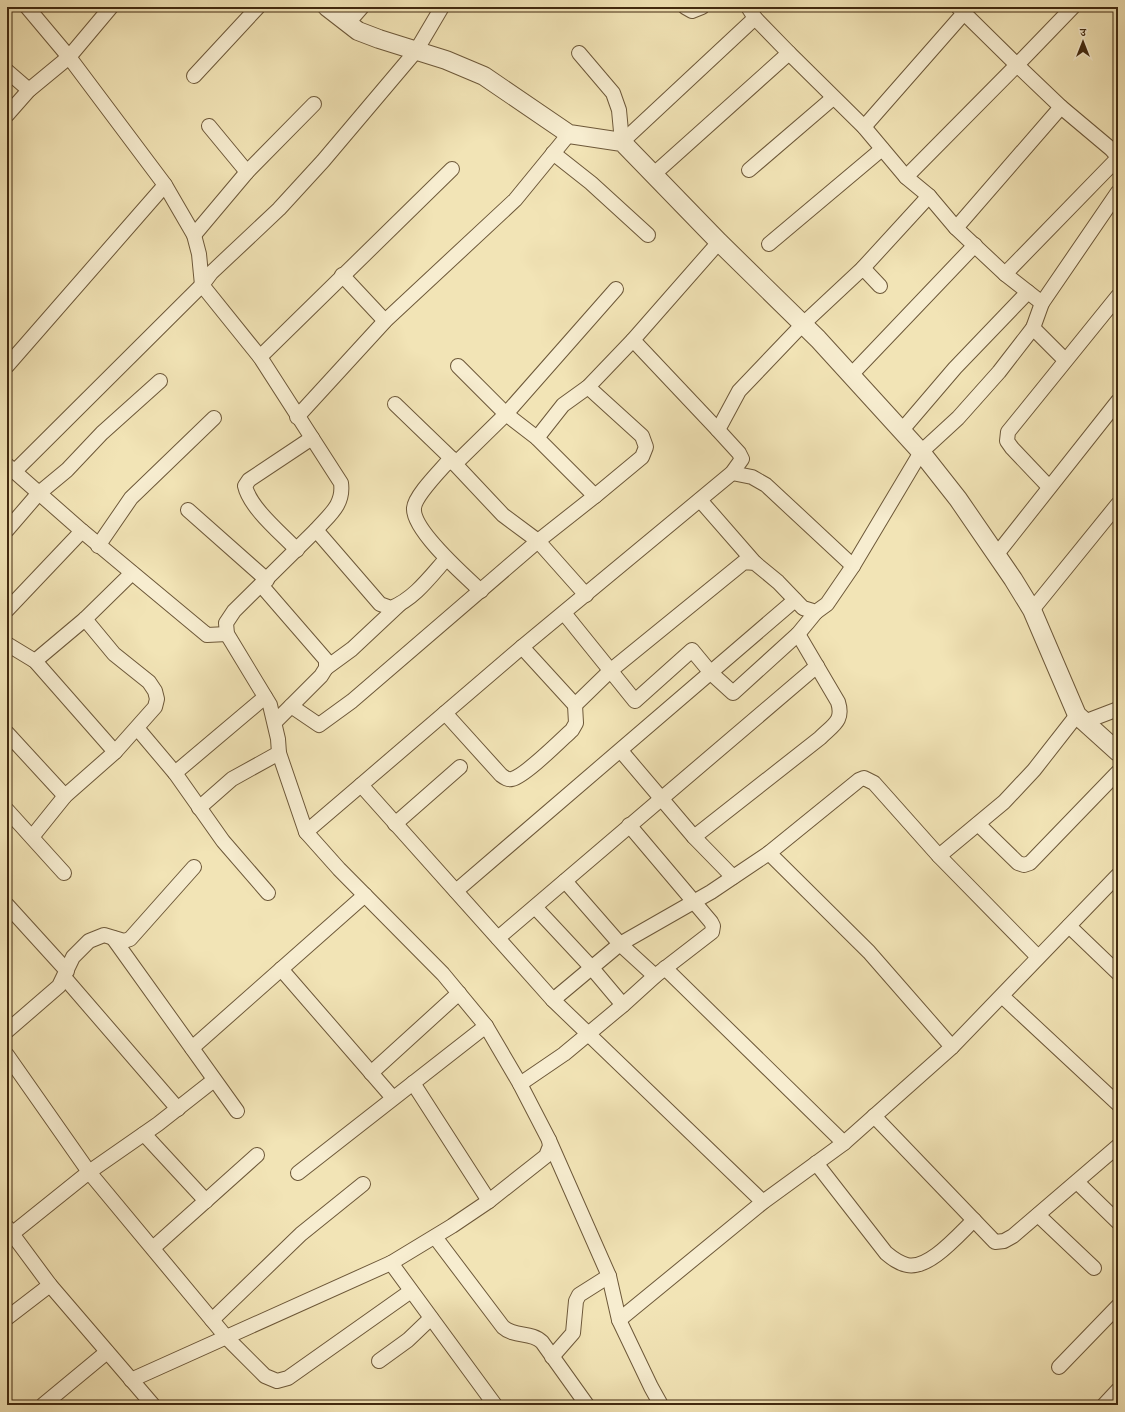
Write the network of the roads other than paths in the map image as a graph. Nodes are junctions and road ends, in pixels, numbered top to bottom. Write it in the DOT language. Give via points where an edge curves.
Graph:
graph roads {
  1 [pos="27,7"];
  2 [pos="110,7"];
  3 [pos="258,7"];
  4 [pos="327,7"];
  5 [pos="362,7"];
  6 [pos="442,7"];
  7 [pos="685,7"];
  8 [pos="702,7"];
  9 [pos="1068,9"];
  10 [pos="961,10"];
  11 [pos="752,13"];
  12 [pos="348,23"];
  13 [pos="416,51"];
  14 [pos="579,53"];
  15 [pos="789,53"];
  16 [pos="69,57"];
  17 [pos="1017,65"];
  18 [pos="7,71"];
  19 [pos="194,76"];
  20 [pos="29,90"];
  21 [pos="833,98"];
  22 [pos="314,104"];
  23 [pos="1061,107"];
  24 [pos="7,115"];
  25 [pos="209,126"];
  26 [pos="864,127"];
  27 [pos="569,134"];
  28 [pos="622,142"];
  29 [pos="882,150"];
  30 [pos="553,153"];
  31 [pos="1116,153"];
  32 [pos="452,169"];
  33 [pos="750,170"];
  34 [pos="247,172"];
  35 [pos="654,174"];
  36 [pos="906,176"];
  37 [pos="165,185"];
  38 [pos="1118,192"];
  39 [pos="929,196"];
  40 [pos="956,228"];
  41 [pos="194,235"];
  42 [pos="648,235"];
  43 [pos="719,242"];
  44 [pos="769,244"];
  45 [pos="975,245"];
  46 [pos="863,268"];
  47 [pos="1005,274"];
  48 [pos="342,275"];
  49 [pos="202,286"];
  50 [pos="880,286"];
  51 [pos="616,289"];
  52 [pos="1028,292"];
  53 [pos="1118,296"];
  54 [pos="1042,303"];
  55 [pos="385,321"];
  56 [pos="803,324"];
  57 [pos="1033,328"];
  58 [pos="633,340"];
  59 [pos="260,356"];
  60 [pos="1066,360"];
  61 [pos="7,366"];
  62 [pos="458,366"];
  63 [pos="851,375"];
  64 [pos="160,381"];
  65 [pos="588,387"];
  66 [pos="1118,401"];
  67 [pos="395,404"];
  68 [pos="506,414"];
  69 [pos="297,417"];
  70 [pos="214,418"];
  71 [pos="718,430"];
  72 [pos="902,430"];
  73 [pos="312,438"];
  74 [pos="537,438"];
  75 [pos="921,452"];
  76 [pos="453,461"];
  77 [pos="10,468"];
  78 [pos="732,473"];
  79 [pos="1049,487"];
  80 [pos="38,494"];
  81 [pos="595,496"];
  82 [pos="700,500"];
  83 [pos="1118,504"];
  84 [pos="188,510"];
  85 [pos="7,530"];
  86 [pos="316,530"];
  87 [pos="82,531"];
  88 [pos="538,541"];
  89 [pos="98,546"];
  90 [pos="297,550"];
  91 [pos="997,554"];
  92 [pos="446,559"];
  93 [pos="755,563"];
  94 [pos="853,566"];
  95 [pos="132,573"];
  96 [pos="264,583"];
  97 [pos="481,591"];
  98 [pos="586,595"];
  99 [pos="795,600"];
  100 [pos="401,604"];
  101 [pos="7,610"];
  102 [pos="1032,610"];
  103 [pos="816,612"];
  104 [pos="564,613"];
  105 [pos="85,619"];
  106 [pos="227,634"];
  107 [pos="798,634"];
  108 [pos="7,644"];
  109 [pos="522,647"];
  110 [pos="36,661"];
  111 [pos="817,666"];
  112 [pos="326,668"];
  113 [pos="610,671"];
  114 [pos="711,672"];
  115 [pos="265,697"];
  116 [pos="575,705"];
  117 [pos="291,706"];
  118 [pos="1118,709"];
  119 [pos="445,714"];
  120 [pos="1081,718"];
  121 [pos="275,722"];
  122 [pos="137,728"];
  123 [pos="7,733"];
  124 [pos="621,751"];
  125 [pos="115,752"];
  126 [pos="1118,752"];
  127 [pos="279,753"];
  128 [pos="460,767"];
  129 [pos="1118,772"];
  130 [pos="175,773"];
  131 [pos="361,785"];
  132 [pos="65,796"];
  133 [pos="660,798"];
  134 [pos="198,808"];
  135 [pos="7,810"];
  136 [pos="395,824"];
  137 [pos="978,824"];
  138 [pos="629,825"];
  139 [pos="306,832"];
  140 [pos="32,837"];
  141 [pos="694,837"];
  142 [pos="769,852"];
  143 [pos="939,856"];
  144 [pos="194,867"];
  145 [pos="64,874"];
  146 [pos="1118,875"];
  147 [pos="733,877"];
  148 [pos="565,881"];
  149 [pos="456,891"];
  150 [pos="268,893"];
  151 [pos="365,895"];
  152 [pos="695,901"];
  153 [pos="7,905"];
  154 [pos="535,907"];
  155 [pos="1069,926"];
  156 [pos="113,938"];
  157 [pos="498,938"];
  158 [pos="620,944"];
  159 [pos="1038,957"];
  160 [pos="591,967"];
  161 [pos="281,969"];
  162 [pos="660,972"];
  163 [pos="1118,973"];
  164 [pos="65,974"];
  165 [pos="459,993"];
  166 [pos="1002,996"];
  167 [pos="553,1000"];
  168 [pos="623,1005"];
  169 [pos="486,1026"];
  170 [pos="7,1031"];
  171 [pos="587,1035"];
  172 [pos="952,1047"];
  173 [pos="192,1048"];
  174 [pos="7,1055"];
  175 [pos="370,1073"];
  176 [pos="214,1080"];
  177 [pos="413,1083"];
  178 [pos="520,1084"];
  179 [pos="393,1098"];
  180 [pos="1118,1104"];
  181 [pos="178,1109"];
  182 [pos="237,1111"];
  183 [pos="874,1116"];
  184 [pos="144,1134"];
  185 [pos="549,1140"];
  186 [pos="844,1143"];
  187 [pos="1118,1146"];
  188 [pos="257,1154"];
  189 [pos="816,1163"];
  190 [pos="90,1172"];
  191 [pos="298,1173"];
  192 [pos="1077,1182"];
  193 [pos="363,1184"];
  194 [pos="206,1201"];
  195 [pos="489,1201"];
  196 [pos="763,1202"];
  197 [pos="1038,1215"];
  198 [pos="974,1220"];
  199 [pos="1118,1222"];
  200 [pos="10,1230"];
  201 [pos="435,1237"];
  202 [pos="153,1248"];
  203 [pos="391,1263"];
  204 [pos="1094,1268"];
  205 [pos="609,1276"];
  206 [pos="50,1285"];
  207 [pos="412,1291"];
  208 [pos="1116,1311"];
  209 [pos="7,1318"];
  210 [pos="431,1318"];
  211 [pos="212,1320"];
  212 [pos="619,1320"];
  213 [pos="227,1338"];
  214 [pos="108,1352"];
  215 [pos="552,1357"];
  216 [pos="379,1361"];
  217 [pos="1059,1367"];
  218 [pos="131,1380"];
  219 [pos="1118,1390"];
  220 [pos="43,1405"];
  221 [pos="153,1405"];
  222 [pos="495,1405"];
  223 [pos="587,1405"];
  224 [pos="661,1405"];
  225 [pos="1104,1405"];
  1 -- 16 [label="street"];
  2 -- 16 [label="street"];
  3 -- 19 [label="street"];
  4 -- 12 [label="street"];
  5 -- 12 [label="street"];
  6 -- 13 [label="street"];
  7 -- 8 [label="street" via="692,11"];
  9 -- 17 [label="street"];
  10 -- 17 [label="street"];
  10 -- 26 [label="street"];
  11 -- 15 [label="street"];
  11 -- 28 [label="street"];
  12 -- 13 [label="street" via="358,31"];
  13 -- 27 [label="street" via="484,76"];
  13 -- 49 [label="street" via="323,161 279,209 211,273"];
  14 -- 28 [label="street" via="613,93 619,110"];
  15 -- 21 [label="street"];
  15 -- 35 [label="street"];
  16 -- 20 [label="street"];
  16 -- 37 [label="street"];
  17 -- 23 [label="street"];
  17 -- 36 [label="street"];
  18 -- 20 [label="street"];
  20 -- 24 [label="street"];
  21 -- 26 [label="street"];
  21 -- 33 [label="street"];
  22 -- 34 [label="street"];
  23 -- 31 [label="street"];
  23 -- 40 [label="street"];
  25 -- 34 [label="street"];
  26 -- 29 [label="street"];
  27 -- 28 [label="street"];
  27 -- 30 [label="street"];
  28 -- 35 [label="street"];
  29 -- 36 [label="street"];
  29 -- 44 [label="street"];
  30 -- 42 [label="street" via="591,183"];
  30 -- 55 [label="street" via="515,200"];
  31 -- 47 [label="street"];
  32 -- 48 [label="street"];
  34 -- 41 [label="street"];
  35 -- 43 [label="street"];
  36 -- 39 [label="street"];
  37 -- 41 [label="street"];
  37 -- 61 [label="street"];
  38 -- 54 [label="street"];
  39 -- 40 [label="street"];
  39 -- 46 [label="street"];
  40 -- 45 [label="street"];
  41 -- 49 [label="street"];
  43 -- 56 [label="street"];
  43 -- 58 [label="street"];
  45 -- 47 [label="street"];
  45 -- 63 [label="street"];
  46 -- 50 [label="street"];
  46 -- 56 [label="street"];
  47 -- 52 [label="street"];
  48 -- 55 [label="street"];
  48 -- 59 [label="street"];
  49 -- 59 [label="street"];
  49 -- 77 [label="street"];
  51 -- 68 [label="street"];
  52 -- 54 [label="street"];
  52 -- 72 [label="street" via="955,368"];
  53 -- 60 [label="street"];
  54 -- 57 [label="street"];
  55 -- 69 [label="street"];
  56 -- 63 [label="street"];
  56 -- 71 [label="street" via="739,391"];
  57 -- 60 [label="street"];
  57 -- 75 [label="street" via="958,418"];
  58 -- 65 [label="street"];
  58 -- 71 [label="street"];
  59 -- 69 [label="street"];
  60 -- 79 [label="street" via="1008,432 1007,441 1012,448"];
  62 -- 68 [label="street"];
  63 -- 72 [label="street"];
  64 -- 80 [label="street"];
  65 -- 74 [label="street" via="563,405"];
  65 -- 81 [label="street" via="642,436 646,447 642,457"];
  66 -- 79 [label="street"];
  67 -- 76 [label="street"];
  68 -- 74 [label="street"];
  68 -- 76 [label="street"];
  69 -- 73 [label="street"];
  70 -- 89 [label="street" via="132,498"];
  71 -- 78 [label="street" via="742,459"];
  72 -- 75 [label="street"];
  73 -- 86 [label="street" via="341,483 343,494 337,506"];
  73 -- 90 [label="street" via="249,480 245,486 254,504"];
  74 -- 81 [label="street"];
  75 -- 91 [label="street"];
  75 -- 94 [label="street"];
  76 -- 88 [label="street" via="503,515"];
  76 -- 92 [label="street" via="418,498 414,507 415,518"];
  77 -- 80 [label="street"];
  78 -- 82 [label="street"];
  78 -- 94 [label="street" via="752,477 766,485"];
  79 -- 91 [label="street"];
  80 -- 85 [label="street"];
  80 -- 87 [label="street"];
  81 -- 88 [label="street"];
  82 -- 93 [label="street"];
  82 -- 98 [label="street"];
  83 -- 102 [label="street"];
  84 -- 96 [label="street"];
  86 -- 90 [label="street"];
  86 -- 100 [label="street" via="380,604 391,608"];
  87 -- 89 [label="street"];
  87 -- 101 [label="street"];
  88 -- 97 [label="street"];
  88 -- 98 [label="street"];
  89 -- 95 [label="street"];
  90 -- 96 [label="street"];
  91 -- 102 [label="street"];
  92 -- 97 [label="street"];
  92 -- 100 [label="street" via="413,595"];
  93 -- 99 [label="street"];
  93 -- 113 [label="street" via="744,562 734,569"];
  94 -- 103 [label="street" via="827,604"];
  95 -- 105 [label="street"];
  95 -- 106 [label="street" via="207,635"];
  96 -- 106 [label="street" via="234,611 226,623"];
  96 -- 112 [label="street" via="326,660"];
  97 -- 117 [label="street" via="352,701 319,725"];
  98 -- 104 [label="street"];
  99 -- 103 [label="street" via="803,608"];
  99 -- 114 [label="street"];
  100 -- 112 [label="street" via="352,650"];
  102 -- 120 [label="street"];
  103 -- 107 [label="street"];
  104 -- 109 [label="street"];
  104 -- 113 [label="street"];
  105 -- 110 [label="street"];
  105 -- 122 [label="street" via="114,654 149,682 155,691 155,707"];
  106 -- 115 [label="street"];
  107 -- 111 [label="street"];
  107 -- 114 [label="street" via="733,692"];
  108 -- 110 [label="street"];
  109 -- 116 [label="street"];
  109 -- 119 [label="street"];
  110 -- 125 [label="street"];
  111 -- 133 [label="street"];
  111 -- 141 [label="street" via="838,702 842,713 839,719 820,738"];
  112 -- 117 [label="street"];
  113 -- 114 [label="street" via="635,701 692,650"];
  113 -- 116 [label="street"];
  114 -- 124 [label="street"];
  115 -- 121 [label="street"];
  115 -- 130 [label="street"];
  116 -- 119 [label="street" via="576,723 572,730 512,780 501,775"];
  117 -- 121 [label="street"];
  118 -- 120 [label="street"];
  119 -- 131 [label="street"];
  120 -- 126 [label="street"];
  120 -- 137 [label="street" via="1004,802"];
  121 -- 127 [label="street"];
  122 -- 125 [label="street"];
  122 -- 130 [label="street"];
  123 -- 132 [label="street"];
  124 -- 133 [label="street"];
  124 -- 149 [label="street"];
  125 -- 132 [label="street"];
  127 -- 134 [label="street" via="232,779"];
  127 -- 139 [label="street"];
  128 -- 136 [label="street"];
  129 -- 137 [label="street" via="1030,863 1024,865 1018,862"];
  130 -- 134 [label="street"];
  131 -- 136 [label="street"];
  131 -- 139 [label="street"];
  132 -- 140 [label="street"];
  133 -- 138 [label="street"];
  133 -- 141 [label="street"];
  134 -- 150 [label="street"];
  135 -- 140 [label="street"];
  136 -- 149 [label="street"];
  137 -- 143 [label="street"];
  138 -- 148 [label="street"];
  138 -- 152 [label="street"];
  139 -- 151 [label="street" via="316,846"];
  140 -- 145 [label="street"];
  141 -- 147 [label="street"];
  142 -- 143 [label="street" via="864,778 874,783"];
  142 -- 147 [label="street"];
  142 -- 172 [label="street" via="869,952"];
  143 -- 159 [label="street"];
  144 -- 156 [label="street" via="130,939 124,941"];
  146 -- 155 [label="street"];
  147 -- 152 [label="street"];
  148 -- 154 [label="street"];
  148 -- 158 [label="street"];
  149 -- 157 [label="street"];
  151 -- 161 [label="street"];
  151 -- 165 [label="street"];
  152 -- 158 [label="street"];
  152 -- 162 [label="street" via="711,922 712,932"];
  153 -- 164 [label="street"];
  154 -- 157 [label="street"];
  154 -- 160 [label="street"];
  155 -- 159 [label="street"];
  155 -- 163 [label="street"];
  156 -- 164 [label="street" via="104,935 89,942 73,957"];
  156 -- 173 [label="street"];
  157 -- 167 [label="street"];
  158 -- 160 [label="street"];
  158 -- 162 [label="street"];
  159 -- 166 [label="street"];
  160 -- 167 [label="street"];
  160 -- 168 [label="street"];
  161 -- 173 [label="street"];
  161 -- 175 [label="street"];
  162 -- 168 [label="street"];
  162 -- 186 [label="street"];
  164 -- 170 [label="street" via="54,991"];
  164 -- 181 [label="street"];
  165 -- 169 [label="street"];
  165 -- 175 [label="street"];
  166 -- 172 [label="street"];
  166 -- 180 [label="street"];
  167 -- 171 [label="street"];
  168 -- 171 [label="street"];
  169 -- 177 [label="street"];
  169 -- 178 [label="street"];
  171 -- 178 [label="street"];
  171 -- 196 [label="street"];
  172 -- 183 [label="street"];
  173 -- 176 [label="street"];
  174 -- 190 [label="street"];
  175 -- 179 [label="street"];
  176 -- 181 [label="street"];
  176 -- 182 [label="street"];
  177 -- 179 [label="street"];
  177 -- 195 [label="street"];
  178 -- 185 [label="street"];
  179 -- 191 [label="street"];
  181 -- 184 [label="street"];
  183 -- 186 [label="street"];
  183 -- 198 [label="street"];
  184 -- 190 [label="street"];
  184 -- 194 [label="street"];
  185 -- 195 [label="street" via="550,1146 546,1156"];
  185 -- 205 [label="street"];
  186 -- 189 [label="street"];
  187 -- 192 [label="street"];
  188 -- 194 [label="street"];
  189 -- 196 [label="street"];
  189 -- 198 [label="street" via="886,1253 895,1261 908,1266 927,1262"];
  190 -- 200 [label="street"];
  190 -- 202 [label="street"];
  192 -- 197 [label="street"];
  192 -- 199 [label="street"];
  193 -- 211 [label="street" via="301,1234"];
  194 -- 202 [label="street"];
  195 -- 201 [label="street"];
  196 -- 212 [label="street"];
  197 -- 198 [label="street" via="1013,1236 999,1242 992,1240"];
  197 -- 204 [label="street"];
  200 -- 206 [label="street"];
  201 -- 203 [label="street"];
  201 -- 215 [label="street" via="503,1327 513,1333 538,1338"];
  202 -- 211 [label="street"];
  203 -- 207 [label="street"];
  203 -- 213 [label="street"];
  205 -- 212 [label="street"];
  205 -- 215 [label="street" via="579,1295 576,1300 573,1333"];
  206 -- 209 [label="street"];
  206 -- 214 [label="street"];
  207 -- 210 [label="street"];
  207 -- 213 [label="street" via="282,1380 271,1380 265,1376"];
  208 -- 217 [label="street"];
  210 -- 216 [label="street" via="408,1340"];
  210 -- 222 [label="street"];
  211 -- 213 [label="street"];
  212 -- 224 [label="street"];
  213 -- 218 [label="street"];
  214 -- 218 [label="street"];
  214 -- 220 [label="street"];
  215 -- 223 [label="street"];
  218 -- 221 [label="street"];
  219 -- 225 [label="street"];
}
